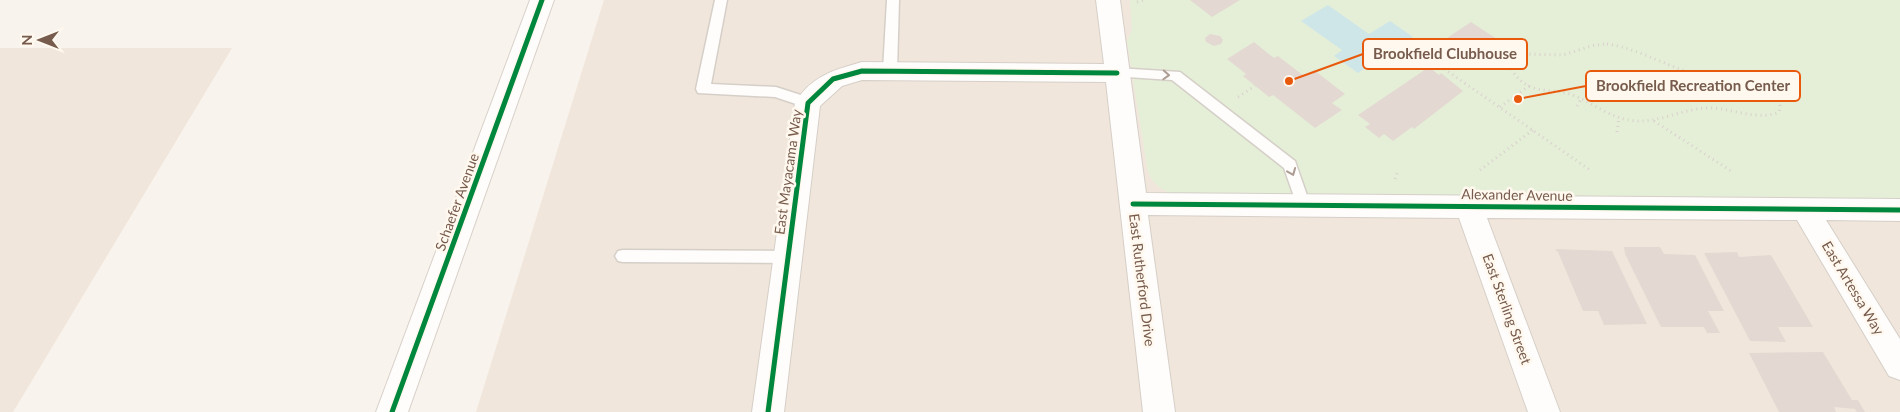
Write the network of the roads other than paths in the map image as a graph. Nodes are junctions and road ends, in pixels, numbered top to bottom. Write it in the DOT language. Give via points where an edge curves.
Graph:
graph roads {
  1 [pos="542,0"];
  2 [pos="721,0"];
  3 [pos="893,0"];
  4 [pos="1108,0"];
  5 [pos="890,71"];
  6 [pos="1117,73"];
  7 [pos="808,103"];
  8 [pos="1133,204"];
  9 [pos="1303,204"];
  10 [pos="1469,206"];
  11 [pos="1900,210"];
  12 [pos="1806,211"];
  13 [pos="623,256"];
  14 [pos="788,257"];
  15 [pos="1900,366"];
  16 [pos="392,412"];
  17 [pos="768,412"];
  18 [pos="1159,412"];
  19 [pos="1544,412"];
  1 -- 16 [label="street, Schaefer Avenue"];
  2 -- 7 [label="lane" via="704,89 776,92"];
  3 -- 5 [label="lane"];
  4 -- 6 [label="street, East Rutherford Drive"];
  5 -- 6 [label="street, East Mayacama Way"];
  5 -- 7 [label="street, East Mayacama Way" via="862,71 833,79"];
  6 -- 8 [label="street, East Rutherford Drive"];
  6 -- 9 [label="lane, one-way" via="1175,75 1290,165"];
  7 -- 14 [label="street, East Mayacama Way"];
  8 -- 9 [label="street, Alexander Avenue"];
  8 -- 18 [label="street, East Rutherford Drive"];
  9 -- 10 [label="street, Alexander Avenue"];
  10 -- 12 [label="street, Alexander Avenue"];
  10 -- 19 [label="street, East Sterling Street"];
  11 -- 12 [label="street, Alexander Avenue"];
  12 -- 15 [label="street, East Artessa Way"];
  13 -- 14 [label="lane"];
  14 -- 17 [label="street, East Mayacama Way"];
}
